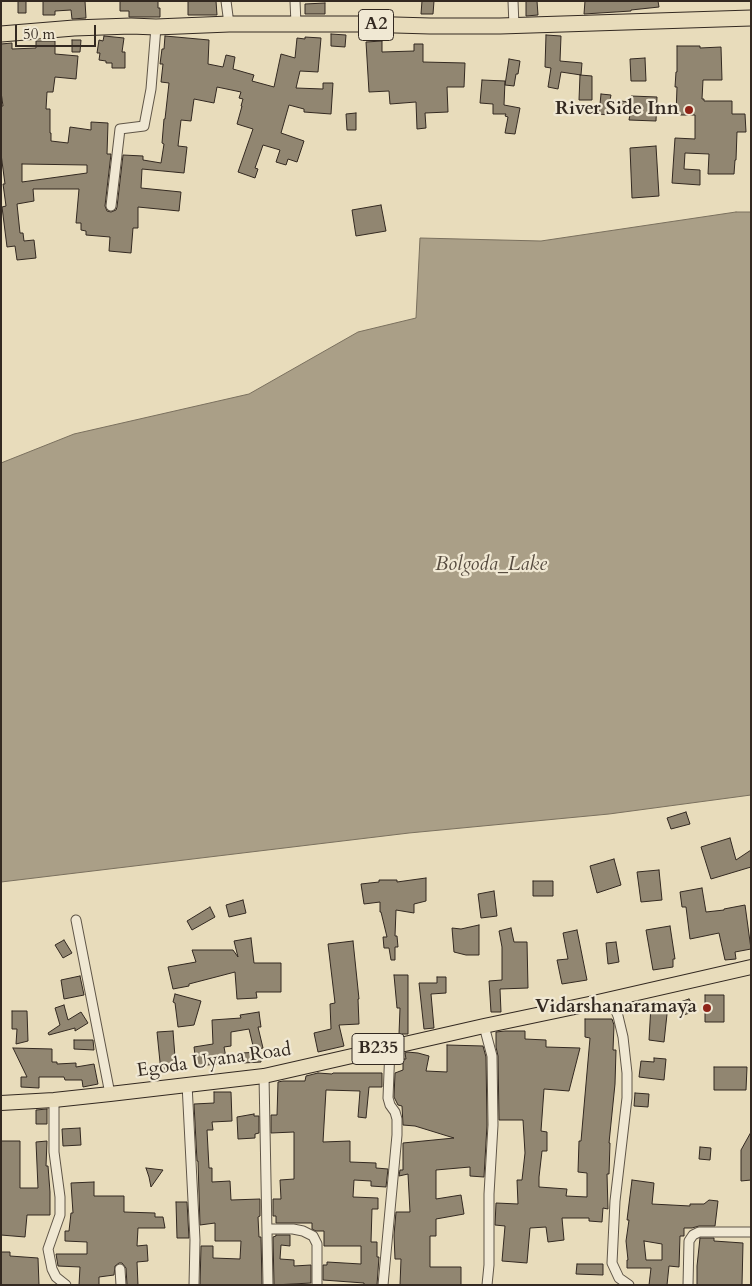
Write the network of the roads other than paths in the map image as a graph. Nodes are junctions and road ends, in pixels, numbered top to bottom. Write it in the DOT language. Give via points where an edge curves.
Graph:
graph roads {
  1 [pos="226,1"];
  2 [pos="294,1"];
  3 [pos="513,1"];
  4 [pos="751,18"];
  5 [pos="229,24"];
  6 [pos="296,24"];
  7 [pos="514,26"];
  8 [pos="156,27"];
  9 [pos="1,34"];
  10 [pos="111,206"];
  11 [pos="76,920"];
  12 [pos="751,967"];
  13 [pos="611,999"];
  14 [pos="484,1026"];
  15 [pos="390,1047"];
  16 [pos="264,1076"];
  17 [pos="187,1084"];
  18 [pos="110,1094"];
  19 [pos="54,1100"];
  20 [pos="1,1103"];
  21 [pos="267,1229"];
  22 [pos="751,1232"];
  23 [pos="120,1269"];
  24 [pos="66,1285"];
  25 [pos="121,1285"];
  26 [pos="194,1285"];
  27 [pos="268,1285"];
  28 [pos="317,1285"];
  29 [pos="383,1285"];
  30 [pos="487,1285"];
  31 [pos="629,1285"];
  32 [pos="688,1285"];
  1 -- 5 [label="street"];
  2 -- 6 [label="street"];
  3 -- 7 [label="street"];
  4 -- 7 [label="highway, A2"];
  5 -- 6 [label="highway, A2"];
  5 -- 8 [label="highway, A2"];
  6 -- 7 [label="highway, A2"];
  8 -- 9 [label="highway, A2" via="74,28"];
  8 -- 10 [label="street" via="144,126 120,129"];
  11 -- 18 [label="street"];
  12 -- 13 [label="main road, Egoda Uyana Road / B235"];
  13 -- 14 [label="main road, Egoda Uyana Road / B235"];
  13 -- 31 [label="street" via="623,1037 627,1073 612,1263 619,1278"];
  14 -- 15 [label="main road, Egoda Uyana Road / B235"];
  14 -- 30 [label="street" via="492,1056 493,1125"];
  15 -- 16 [label="main road, Egoda Uyana Road / B235"];
  15 -- 29 [label="street" via="388,1098 397,1119 397,1135"];
  16 -- 17 [label="main road, Egoda Uyana Road / B235"];
  16 -- 21 [label="street"];
  17 -- 18 [label="main road, Egoda Uyana Road / B235"];
  17 -- 26 [label="street" via="195,1240"];
  18 -- 19 [label="main road, Egoda Uyana Road / B235"];
  19 -- 20 [label="main road, Egoda Uyana Road / B235"];
  19 -- 24 [label="street" via="54,1152 60,1215 48,1249 56,1278"];
  21 -- 27 [label="street"];
  21 -- 28 [label="street" via="294,1229 313,1236 317,1244"];
  22 -- 32 [label="street" via="699,1232 692,1235 689,1241"];
  23 -- 25 [label="street"];
}
